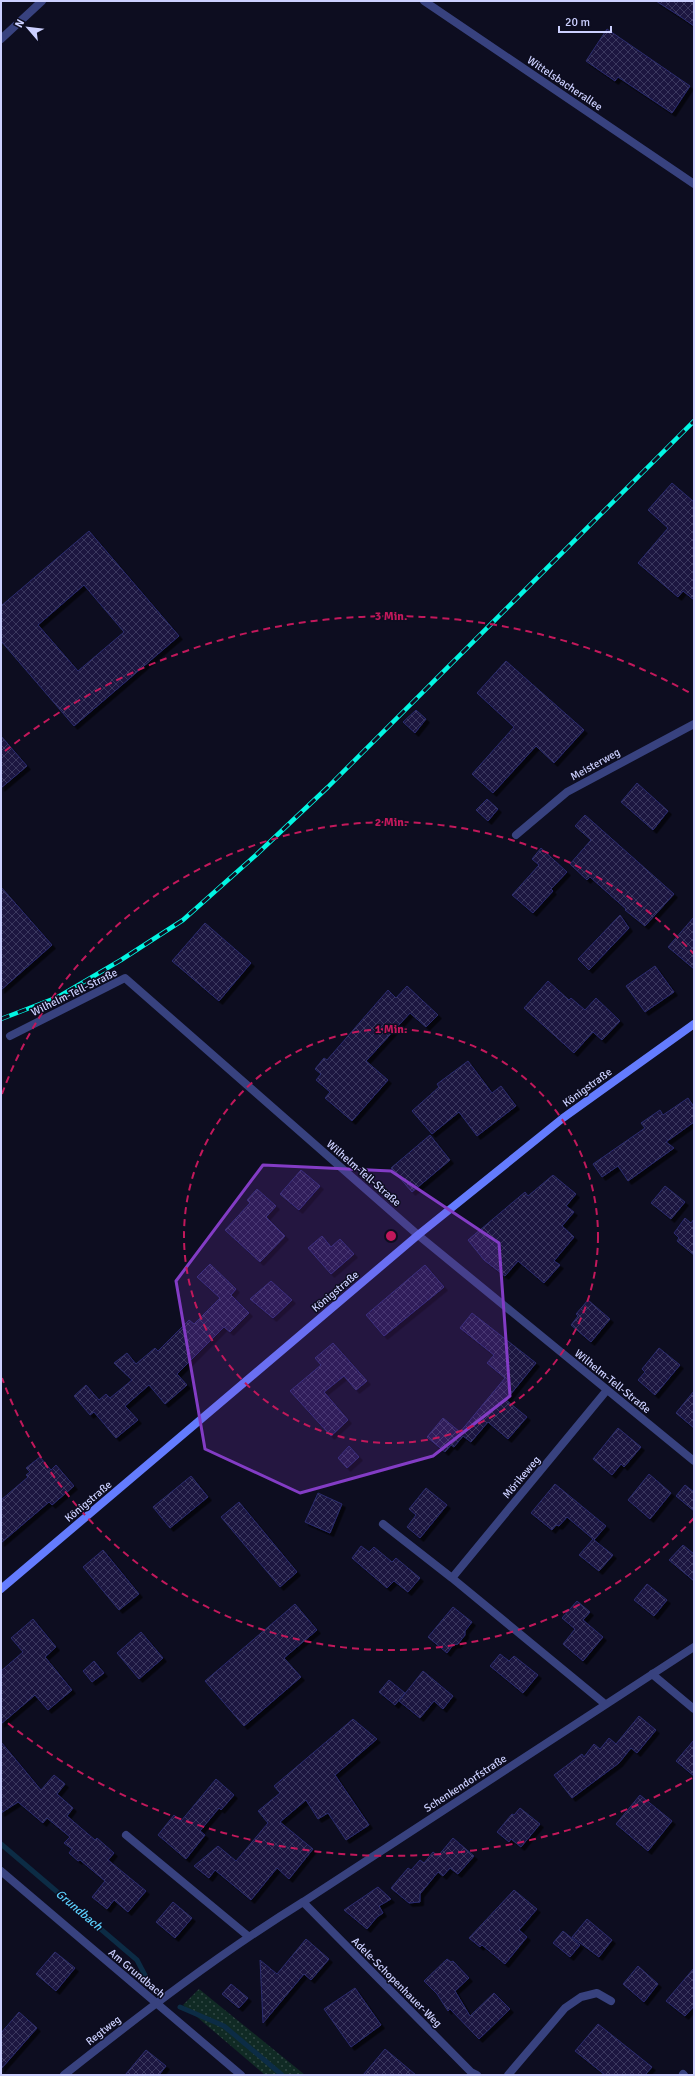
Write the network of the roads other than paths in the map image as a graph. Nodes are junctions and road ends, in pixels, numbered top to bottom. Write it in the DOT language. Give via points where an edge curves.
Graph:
graph roads {
  1 [pos="42,1"];
  2 [pos="424,1"];
  3 [pos="1,39"];
  4 [pos="694,184"];
  5 [pos="694,724"];
  6 [pos="516,835"];
  7 [pos="694,1024"];
  8 [pos="10,1036"];
  9 [pos="418,1235"];
  10 [pos="607,1390"];
  11 [pos="694,1462"];
  12 [pos="383,1524"];
  13 [pos="452,1578"];
  14 [pos="1,1589"];
  15 [pos="694,1647"];
  16 [pos="652,1674"];
  17 [pos="605,1704"];
  18 [pos="694,1709"];
  19 [pos="126,1835"];
  20 [pos="1,1871"];
  21 [pos="303,1902"];
  22 [pos="248,1936"];
  23 [pos="611,2001"];
  24 [pos="155,2003"];
  25 [pos="64,2075"];
  26 [pos="241,2075"];
  27 [pos="477,2075"];
  28 [pos="508,2075"];
  1 -- 3 [label="street"];
  2 -- 4 [label="street, Wittelsbacherallee"];
  5 -- 6 [label="street, Meisterweg" via="567,792"];
  7 -- 9 [label="main road, Königstraße" via="562,1118"];
  8 -- 9 [label="street, Wilhelm-Tell-Straße" via="125,978"];
  9 -- 10 [label="street, Wilhelm-Tell-Straße"];
  9 -- 14 [label="main road, Königstraße"];
  10 -- 11 [label="street, Wilhelm-Tell-Straße"];
  10 -- 13 [label="street, Mörikeweg"];
  12 -- 13 [label="street"];
  13 -- 17 [label="street"];
  15 -- 16 [label="street, Schenkendorfstraße"];
  16 -- 17 [label="street, Schenkendorfstraße"];
  16 -- 18 [label="street"];
  17 -- 21 [label="street, Schenkendorfstraße"];
  19 -- 22 [label="street"];
  20 -- 24 [label="street, Am Grundbach"];
  21 -- 22 [label="street, Schenkendorfstraße"];
  21 -- 27 [label="street, Adele-Schopenhauer-Weg" via="471,2072"];
  22 -- 24 [label="street, Schenkendorfstraße"];
  23 -- 28 [label="street" via="597,1993 581,1997 565,2008"];
  24 -- 25 [label="street, Regtweg"];
  24 -- 26 [label="street, Am Grundbach"];
}
